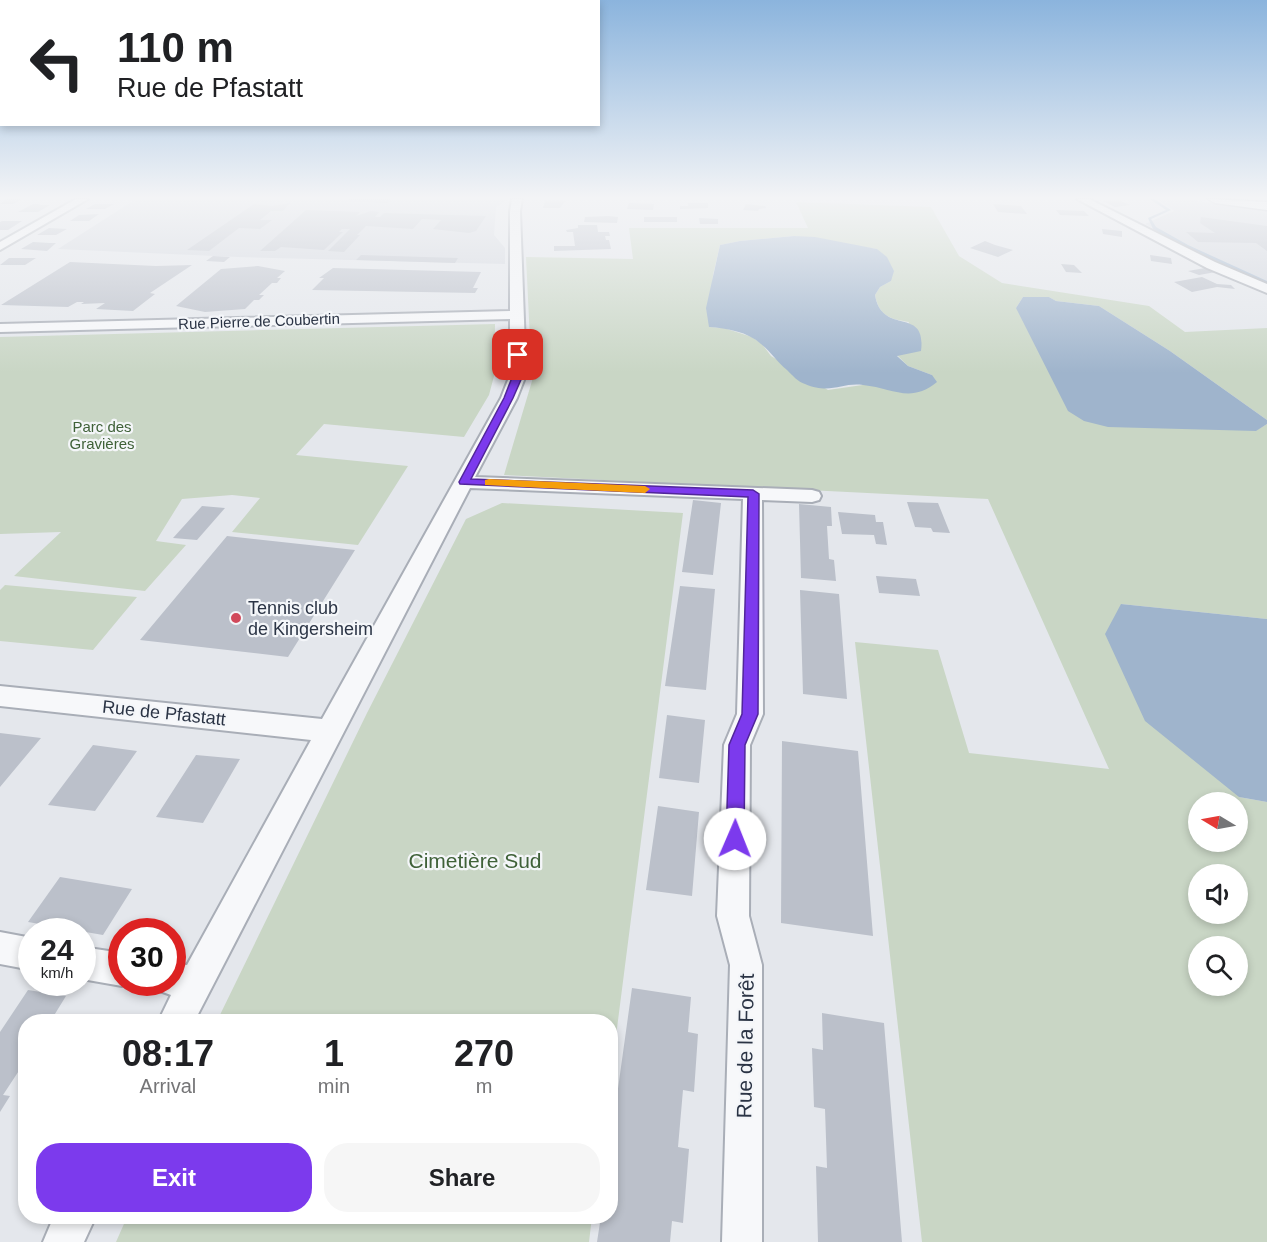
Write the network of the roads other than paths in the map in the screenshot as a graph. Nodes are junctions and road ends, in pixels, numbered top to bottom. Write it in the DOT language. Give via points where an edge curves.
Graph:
graph roads {
  1 [pos="516,257"];
  2 [pos="1195,257"];
  3 [pos="1267,289"];
  4 [pos="518,315"];
  5 [pos="0,328"];
  6 [pos="464,482"];
  7 [pos="753,494"];
  8 [pos="812,496"];
  9 [pos="0,696"];
  10 [pos="328,731"];
  11 [pos="0,948"];
  12 [pos="18,951"];
  13 [pos="186,976"];
  14 [pos="180,996"];
  15 [pos="177,1014"];
  16 [pos="72,1224"];
  17 [pos="63,1242"];
  18 [pos="742,1242"];
  1 -- 4 [label="street"];
  2 -- 3 [label="street"];
  4 -- 5 [label="street, Rue Pierre de Coubertin"];
  4 -- 6 [label="street" via="518,375"];
  6 -- 7 [label="street"];
  6 -- 10 [label="street"];
  7 -- 8 [label="street"];
  7 -- 18 [label="street, Rue de la Forêt" via="750,714 737,745 733,916 746,965"];
  9 -- 10 [label="street, Rue de Pfastatt"];
  10 -- 13 [label="street"];
  11 -- 12 [label="street"];
  14 -- 15 [label="street"];
  16 -- 17 [label="street"];
}
